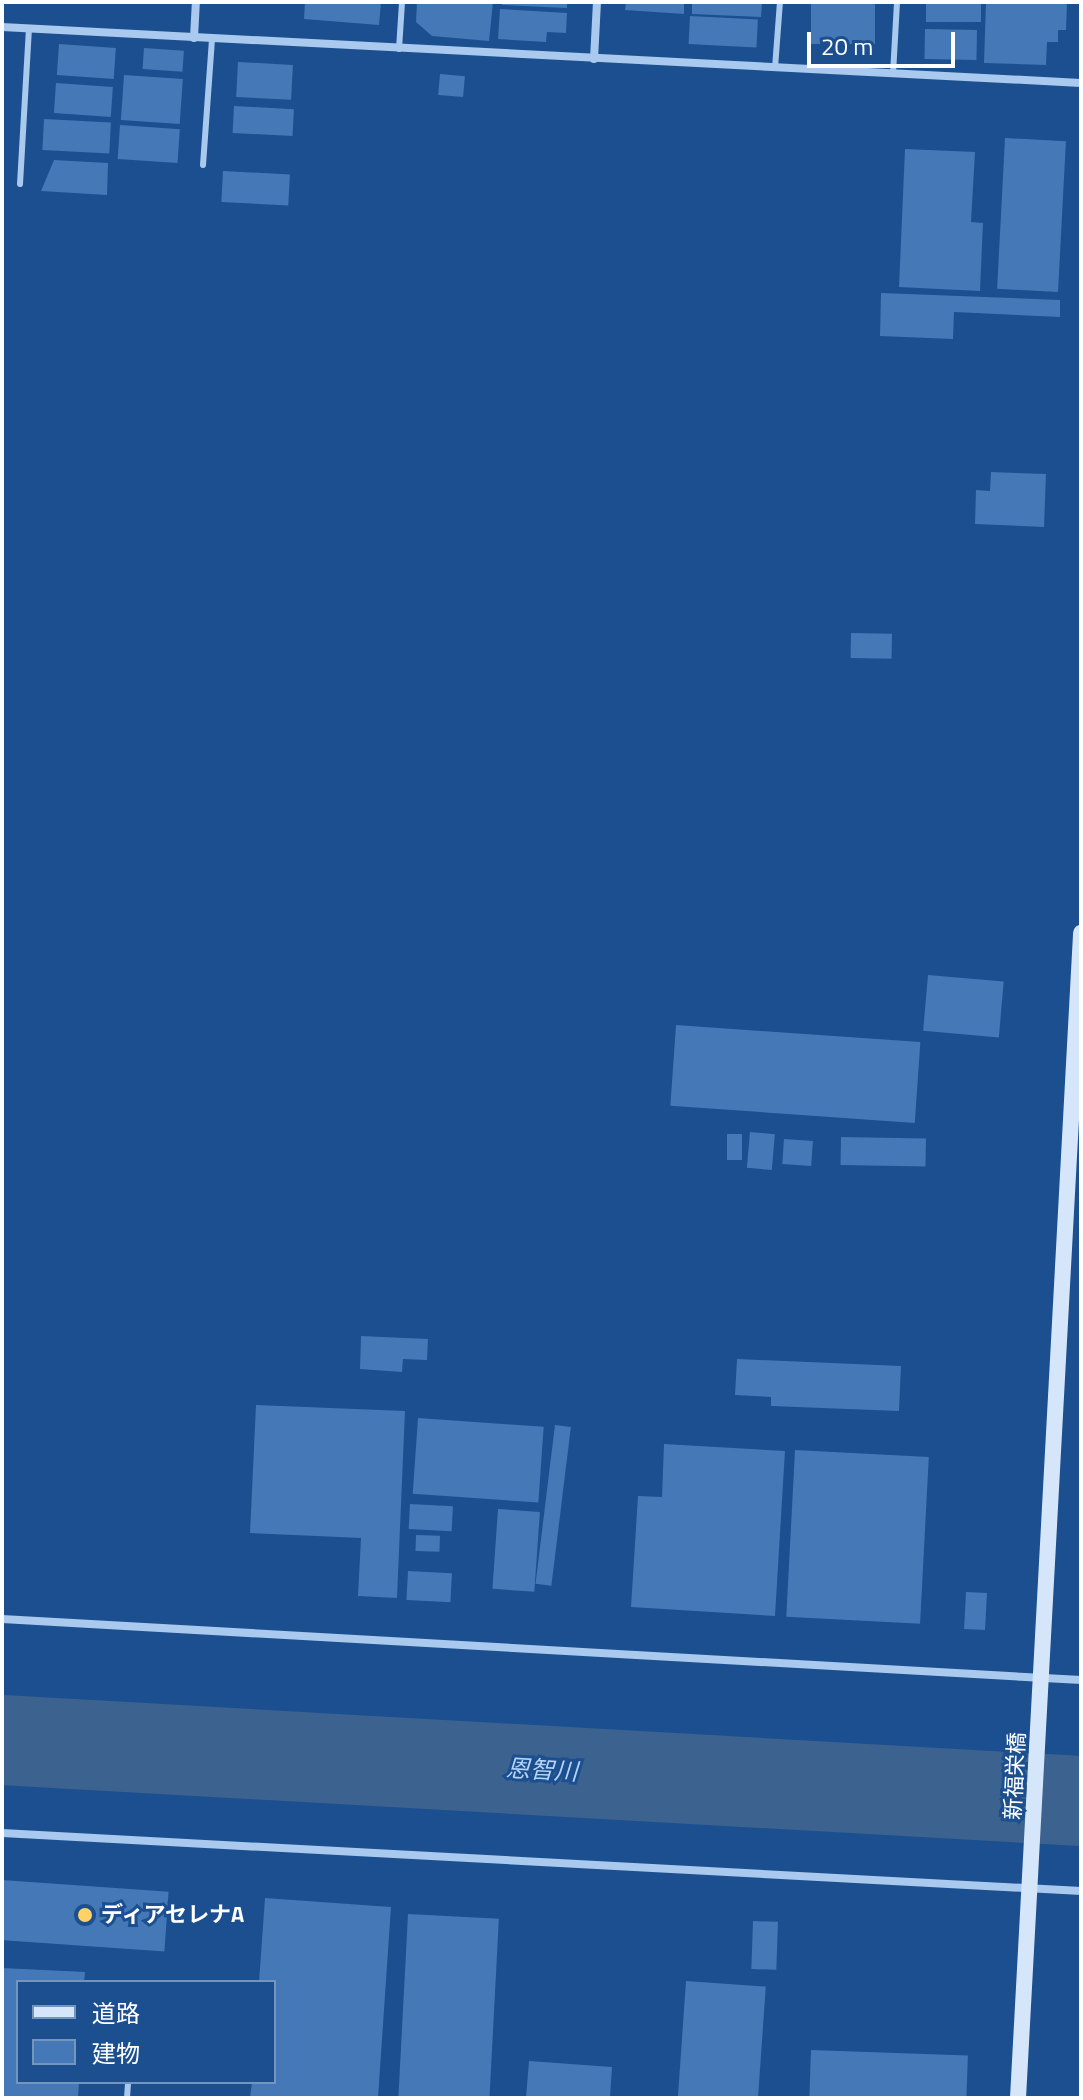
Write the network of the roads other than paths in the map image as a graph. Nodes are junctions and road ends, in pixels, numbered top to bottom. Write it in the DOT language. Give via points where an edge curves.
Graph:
graph roads {
  1 [pos="196,2"];
  2 [pos="402,2"];
  3 [pos="597,2"];
  4 [pos="780,2"];
  5 [pos="897,2"];
  6 [pos="2,27"];
  7 [pos="29,29"];
  8 [pos="194,38"];
  9 [pos="212,38"];
  10 [pos="399,49"];
  11 [pos="594,59"];
  12 [pos="775,68"];
  13 [pos="893,75"];
  14 [pos="1081,83"];
  15 [pos="203,165"];
  16 [pos="20,184"];
  17 [pos="1081,933"];
  18 [pos="2,1619"];
  19 [pos="1042,1677"];
  20 [pos="1081,1680"];
  21 [pos="2,1833"];
  22 [pos="1031,1888"];
  23 [pos="1081,1891"];
  24 [pos="1018,2098"];
  1 -- 8 [label="street"];
  2 -- 10 [label="lane"];
  3 -- 11 [label="street"];
  4 -- 12 [label="lane"];
  5 -- 13 [label="lane"];
  6 -- 7 [label="street"];
  7 -- 8 [label="street"];
  7 -- 16 [label="lane"];
  8 -- 9 [label="street"];
  9 -- 10 [label="street"];
  9 -- 15 [label="lane"];
  10 -- 11 [label="street"];
  11 -- 12 [label="street"];
  12 -- 13 [label="street"];
  13 -- 14 [label="street"];
  17 -- 19 [label="street, 新福栄橋"];
  18 -- 19 [label="street"];
  19 -- 20 [label="street"];
  19 -- 22 [label="street, 新福栄橋"];
  21 -- 22 [label="street"];
  22 -- 23 [label="street"];
  22 -- 24 [label="street, 新福栄橋"];
}
